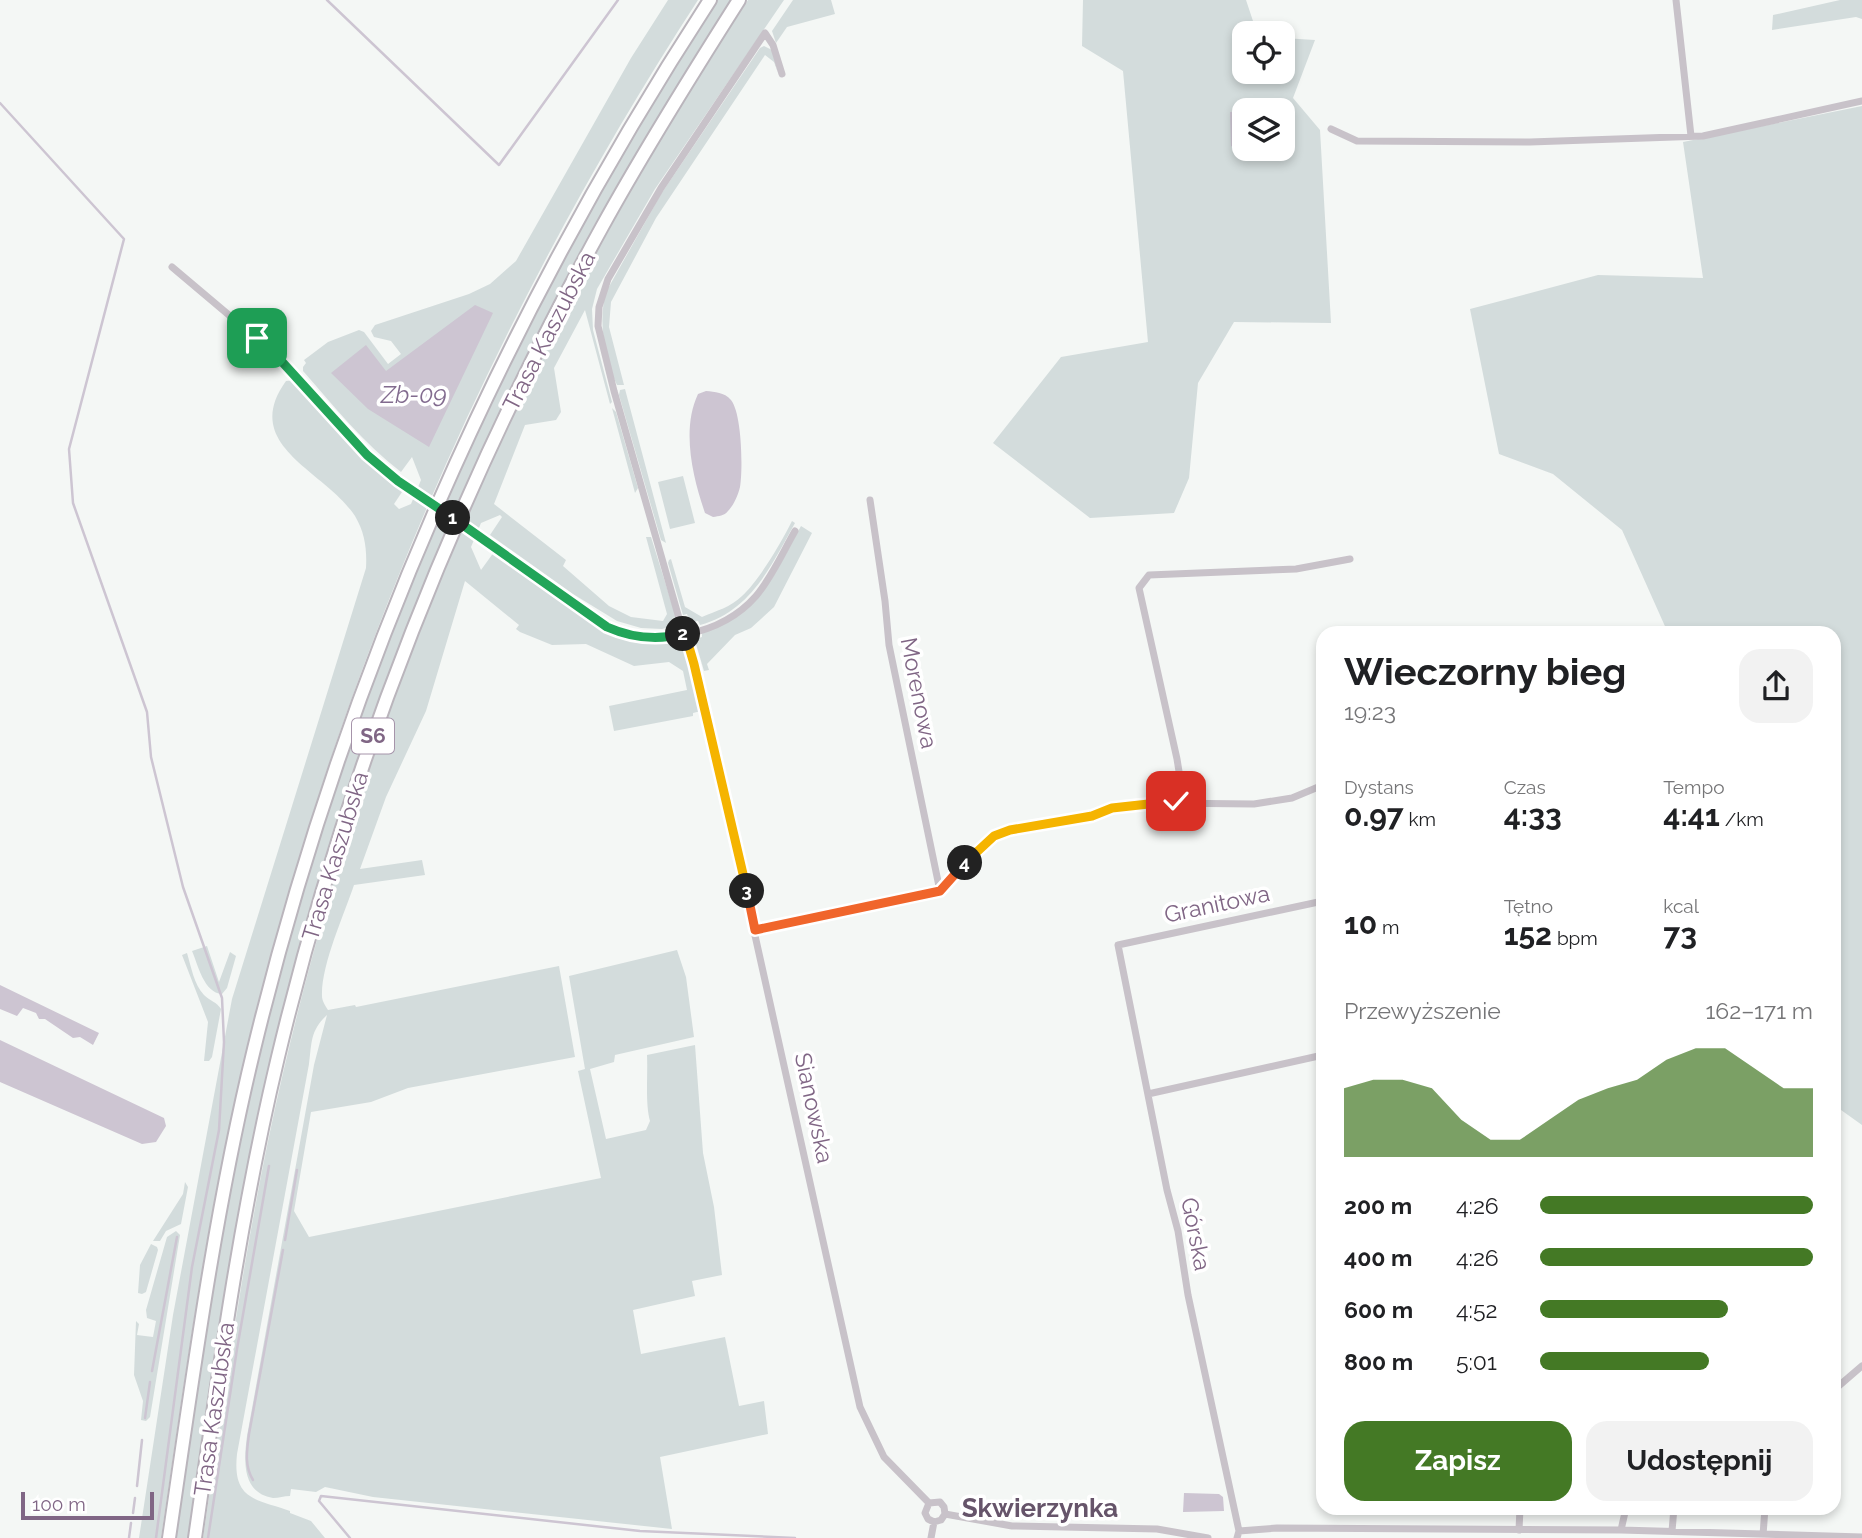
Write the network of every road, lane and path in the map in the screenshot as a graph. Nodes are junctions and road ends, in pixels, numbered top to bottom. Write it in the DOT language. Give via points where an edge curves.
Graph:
graph roads {
  1 [pos="710,0"];
  2 [pos="739,0"];
  3 [pos="1676,0"];
  4 [pos="782,74"];
  5 [pos="1862,101"];
  6 [pos="1331,129"];
  7 [pos="1691,136"];
  8 [pos="172,267"];
  9 [pos="870,500"];
  10 [pos="795,531"];
  11 [pos="1350,559"];
  12 [pos="685,633"];
  13 [pos="1316,788"];
  14 [pos="1176,801"];
  15 [pos="940,891"];
  16 [pos="1316,903"];
  17 [pos="755,930"];
  18 [pos="1118,945"];
  19 [pos="1316,1057"];
  20 [pos="1148,1094"];
  21 [pos="1862,1366"];
  22 [pos="1841,1384"];
  23 [pos="929,1503"];
  24 [pos="945,1514"];
  25 [pos="1520,1515"];
  26 [pos="1624,1515"];
  27 [pos="1673,1515"];
  28 [pos="1765,1515"];
  29 [pos="934,1522"];
  30 [pos="1519,1530"];
  31 [pos="1620,1530"];
  32 [pos="1672,1531"];
  33 [pos="1238,1534"];
  34 [pos="1764,1536"];
  35 [pos="1862,1537"];
  36 [pos="169,1538"];
  37 [pos="195,1538"];
  38 [pos="931,1538"];
  39 [pos="1208,1538"];
  1 -- 36 [label="highway, Trasa Kaszubska / S6" via="628,130 513,343 410,570 350,726 283,938 236,1127 209,1269"];
  2 -- 37 [label="highway, Trasa Kaszubska / S6" via="643,155 535,355 433,579 374,735 307,944 261,1132 234,1272"];
  3 -- 7 [label="street"];
  4 -- 12 [label="street, Sianowska" via="765,33 661,188 608,279 599,307 600,336 611,380"];
  5 -- 7 [label="street"];
  6 -- 7 [label="street" via="1357,141 1530,142"];
  8 -- 12 [label="street, bridge" via="274,353 384,470 607,627 641,637"];
  9 -- 15 [label="street, Morenowa" via="889,645"];
  10 -- 12 [label="street" via="749,604 719,623"];
  11 -- 14 [label="street" via="1296,569 1149,575 1139,588 1177,759 1182,790"];
  12 -- 17 [label="street, Sianowska"];
  13 -- 14 [label="street" via="1292,798 1254,804"];
  14 -- 15 [label="street" via="1112,808 994,836"];
  15 -- 17 [label="street"];
  16 -- 18 [label="street, Granitowa"];
  17 -- 23 [label="street, Sianowska" via="860,1407 884,1457"];
  18 -- 20 [label="street, Górska"];
  19 -- 20 [label="street"];
  20 -- 33 [label="street, Górska"];
  21 -- 22 [label="street"];
  23 -- 24 [label="street" via="940,1502"];
  23 -- 29 [label="street" via="925,1513"];
  24 -- 29 [label="street"];
  24 -- 39 [label="street" via="1013,1526 1157,1529"];
  25 -- 30 [label="street"];
  26 -- 31 [label="street"];
  27 -- 32 [label="street"];
  28 -- 34 [label="street"];
  29 -- 38 [label="street"];
  30 -- 31 [label="street"];
  30 -- 33 [label="street" via="1277,1528"];
  31 -- 32 [label="street"];
  32 -- 34 [label="street"];
  34 -- 35 [label="street"];
}
